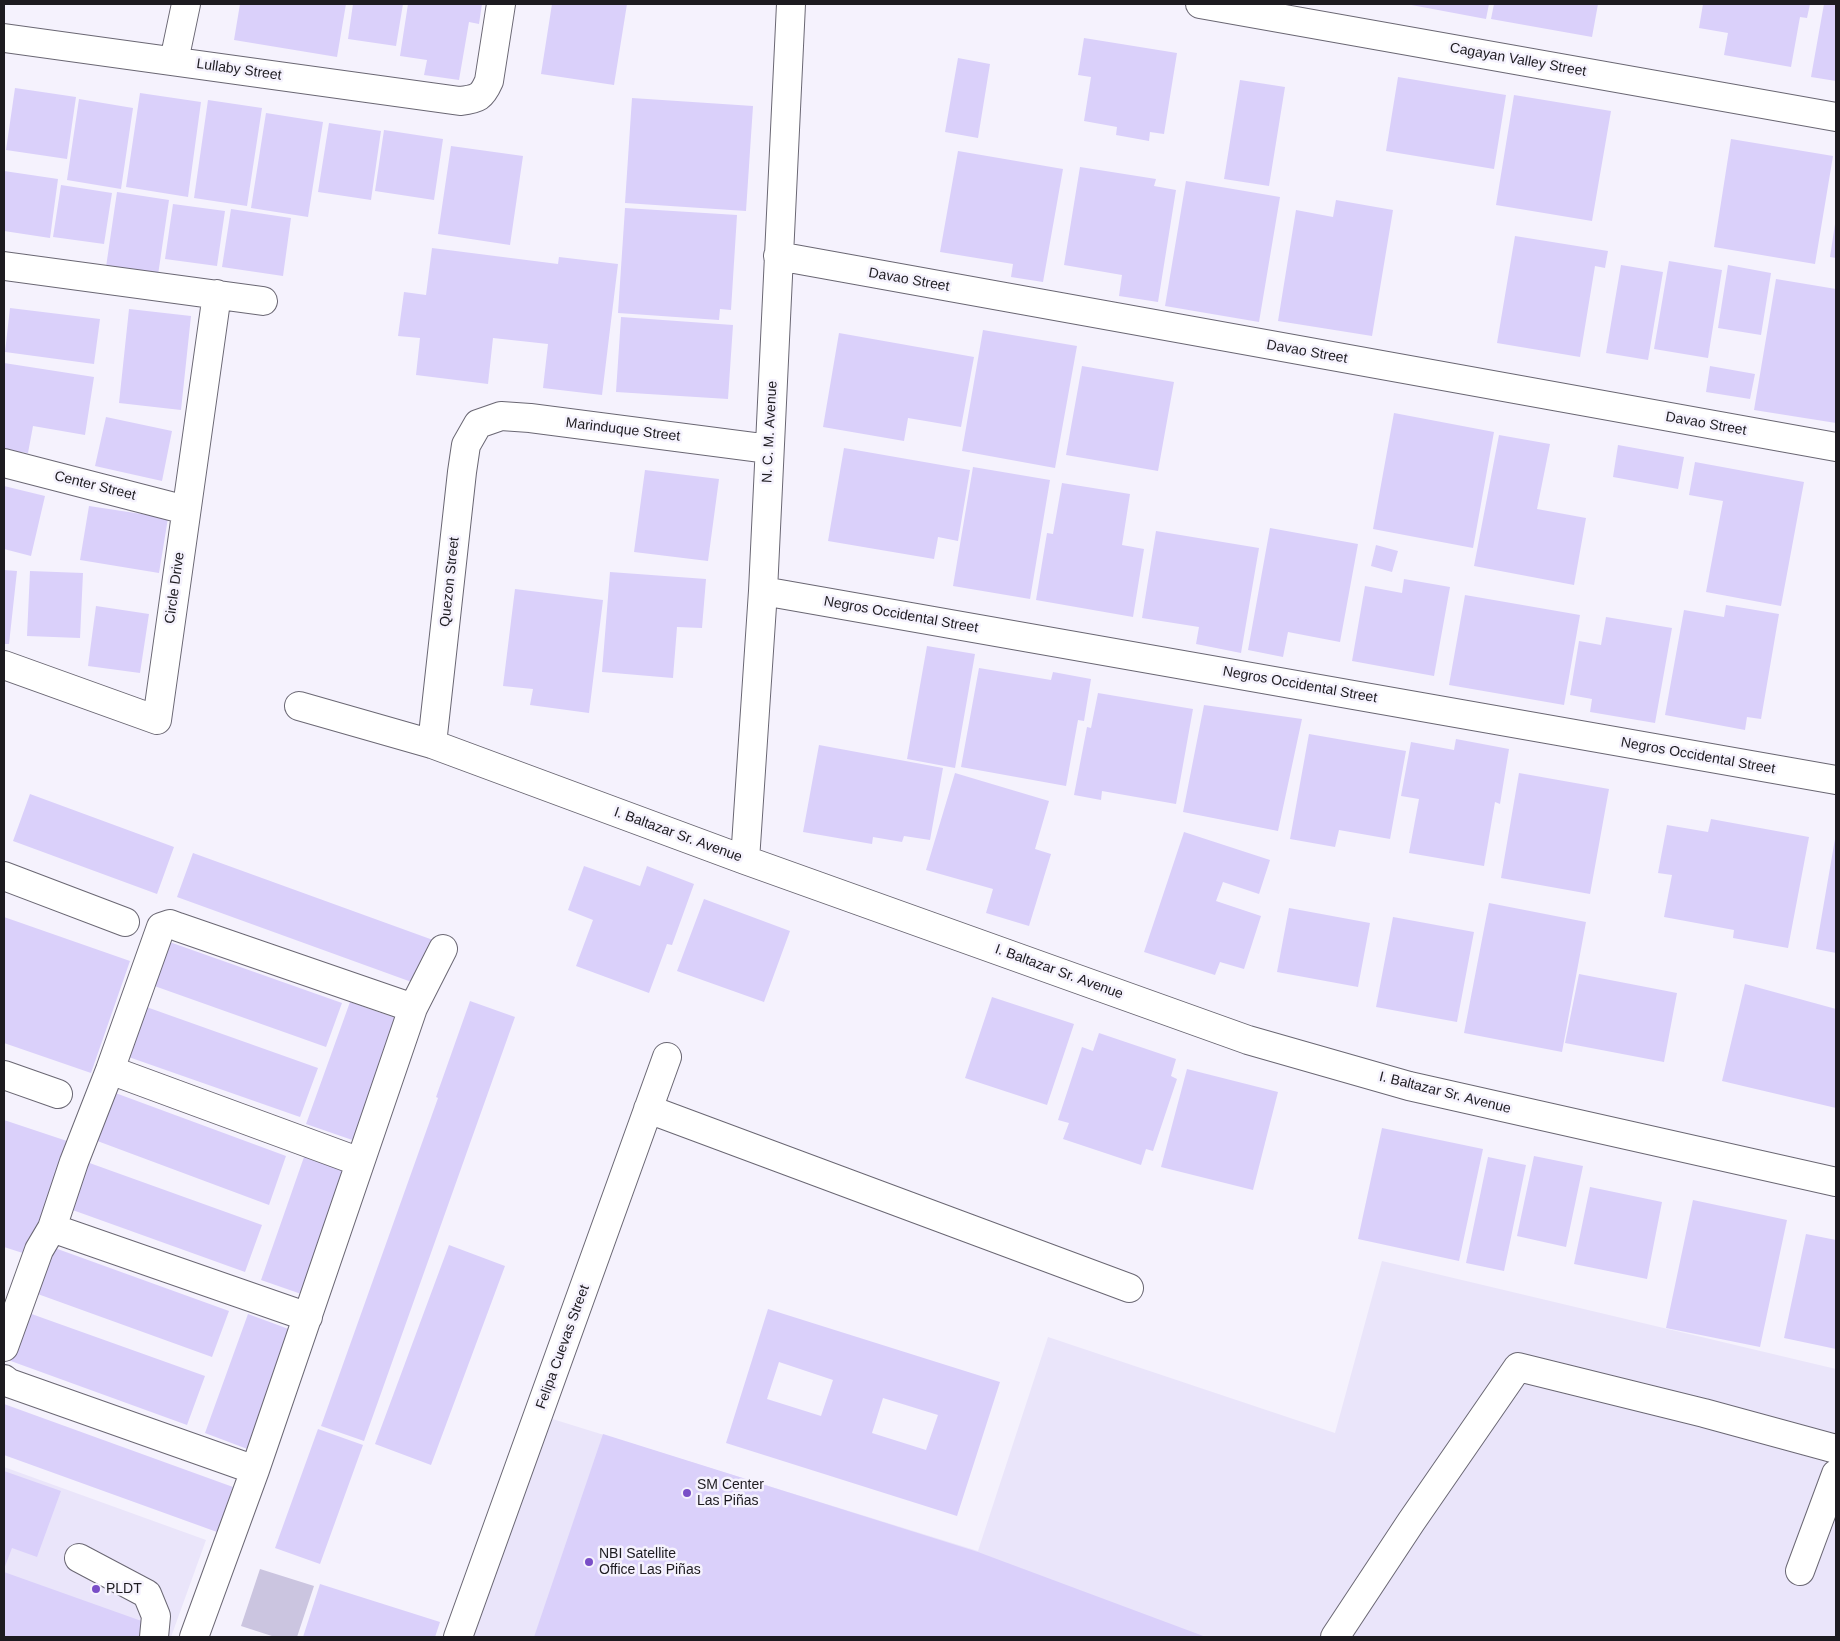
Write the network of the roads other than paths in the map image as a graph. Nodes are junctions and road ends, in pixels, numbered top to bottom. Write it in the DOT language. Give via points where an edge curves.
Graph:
graph roads {
  1 [pos="186,4"];
  2 [pos="501,4"];
  3 [pos="791,4"];
  4 [pos="1200,4"];
  5 [pos="4,38"];
  6 [pos="174,61"];
  7 [pos="1836,117"];
  8 [pos="778,256"];
  9 [pos="4,266"];
  10 [pos="217,294"];
  11 [pos="263,301"];
  12 [pos="478,424"];
  13 [pos="1836,447"];
  14 [pos="769,449"];
  15 [pos="4,463"];
  16 [pos="186,510"];
  17 [pos="763,591"];
  18 [pos="4,665"];
  19 [pos="299,706"];
  20 [pos="432,744"];
  21 [pos="1836,780"];
  22 [pos="745,860"];
  23 [pos="4,876"];
  24 [pos="125,922"];
  25 [pos="443,948"];
  26 [pos="413,1008"];
  27 [pos="667,1056"];
  28 [pos="110,1070"];
  29 [pos="4,1075"];
  30 [pos="58,1094"];
  31 [pos="648,1109"];
  32 [pos="360,1162"];
  33 [pos="1836,1182"];
  34 [pos="52,1228"];
  35 [pos="1129,1288"];
  36 [pos="308,1317"];
  37 [pos="4,1347"];
  38 [pos="6,1381"];
  39 [pos="1836,1449"];
  40 [pos="255,1470"];
  41 [pos="1836,1474"];
  42 [pos="79,1558"];
  43 [pos="1800,1571"];
  44 [pos="154,1637"];
  45 [pos="194,1637"];
  46 [pos="458,1637"];
  47 [pos="1335,1637"];
  1 -- 6 [label="street"];
  2 -- 6 [label="street, Lullaby Street" via="489,82 484,93 474,100 460,101"];
  3 -- 8 [label="street, N. C. M. Avenue"];
  4 -- 7 [label="street, Cagayan Valley Street"];
  5 -- 6 [label="street, Lullaby Street"];
  8 -- 13 [label="street, Davao Street"];
  8 -- 14 [label="street, N. C. M. Avenue"];
  9 -- 10 [label="street"];
  10 -- 11 [label="street"];
  10 -- 16 [label="street, Circle Drive"];
  12 -- 14 [label="street, Marinduque Street" via="501,416 530,418"];
  12 -- 20 [label="street, Quezon Street" via="466,445 462,472"];
  14 -- 17 [label="street, N. C. M. Avenue"];
  15 -- 16 [label="street, Center Street"];
  16 -- 18 [label="street, Circle Drive" via="157,720"];
  17 -- 21 [label="street, Negros Occidental Street"];
  17 -- 22 [label="street, N. C. M. Avenue"];
  19 -- 20 [label="street, I. Baltazar Sr. Avenue"];
  20 -- 22 [label="street, I. Baltazar Sr. Avenue"];
  22 -- 33 [label="street, I. Baltazar Sr. Avenue" via="1248,1040 1409,1086"];
  23 -- 24 [label="street"];
  25 -- 26 [label="street"];
  26 -- 28 [label="street" via="170,924 158,932"];
  26 -- 32 [label="street"];
  27 -- 31 [label="street, Felipa Cuevas Street"];
  28 -- 32 [label="street"];
  28 -- 34 [label="street"];
  29 -- 30 [label="street"];
  31 -- 35 [label="street"];
  31 -- 46 [label="street, Felipa Cuevas Street"];
  32 -- 36 [label="street"];
  34 -- 36 [label="street"];
  34 -- 37 [label="street" via="39,1250"];
  36 -- 40 [label="street"];
  38 -- 40 [label="street"];
  39 -- 47 [label="street" via="1518,1367"];
  40 -- 45 [label="street"];
  41 -- 43 [label="street"];
  42 -- 44 [label="street" via="147,1594 156,1616"];
}
